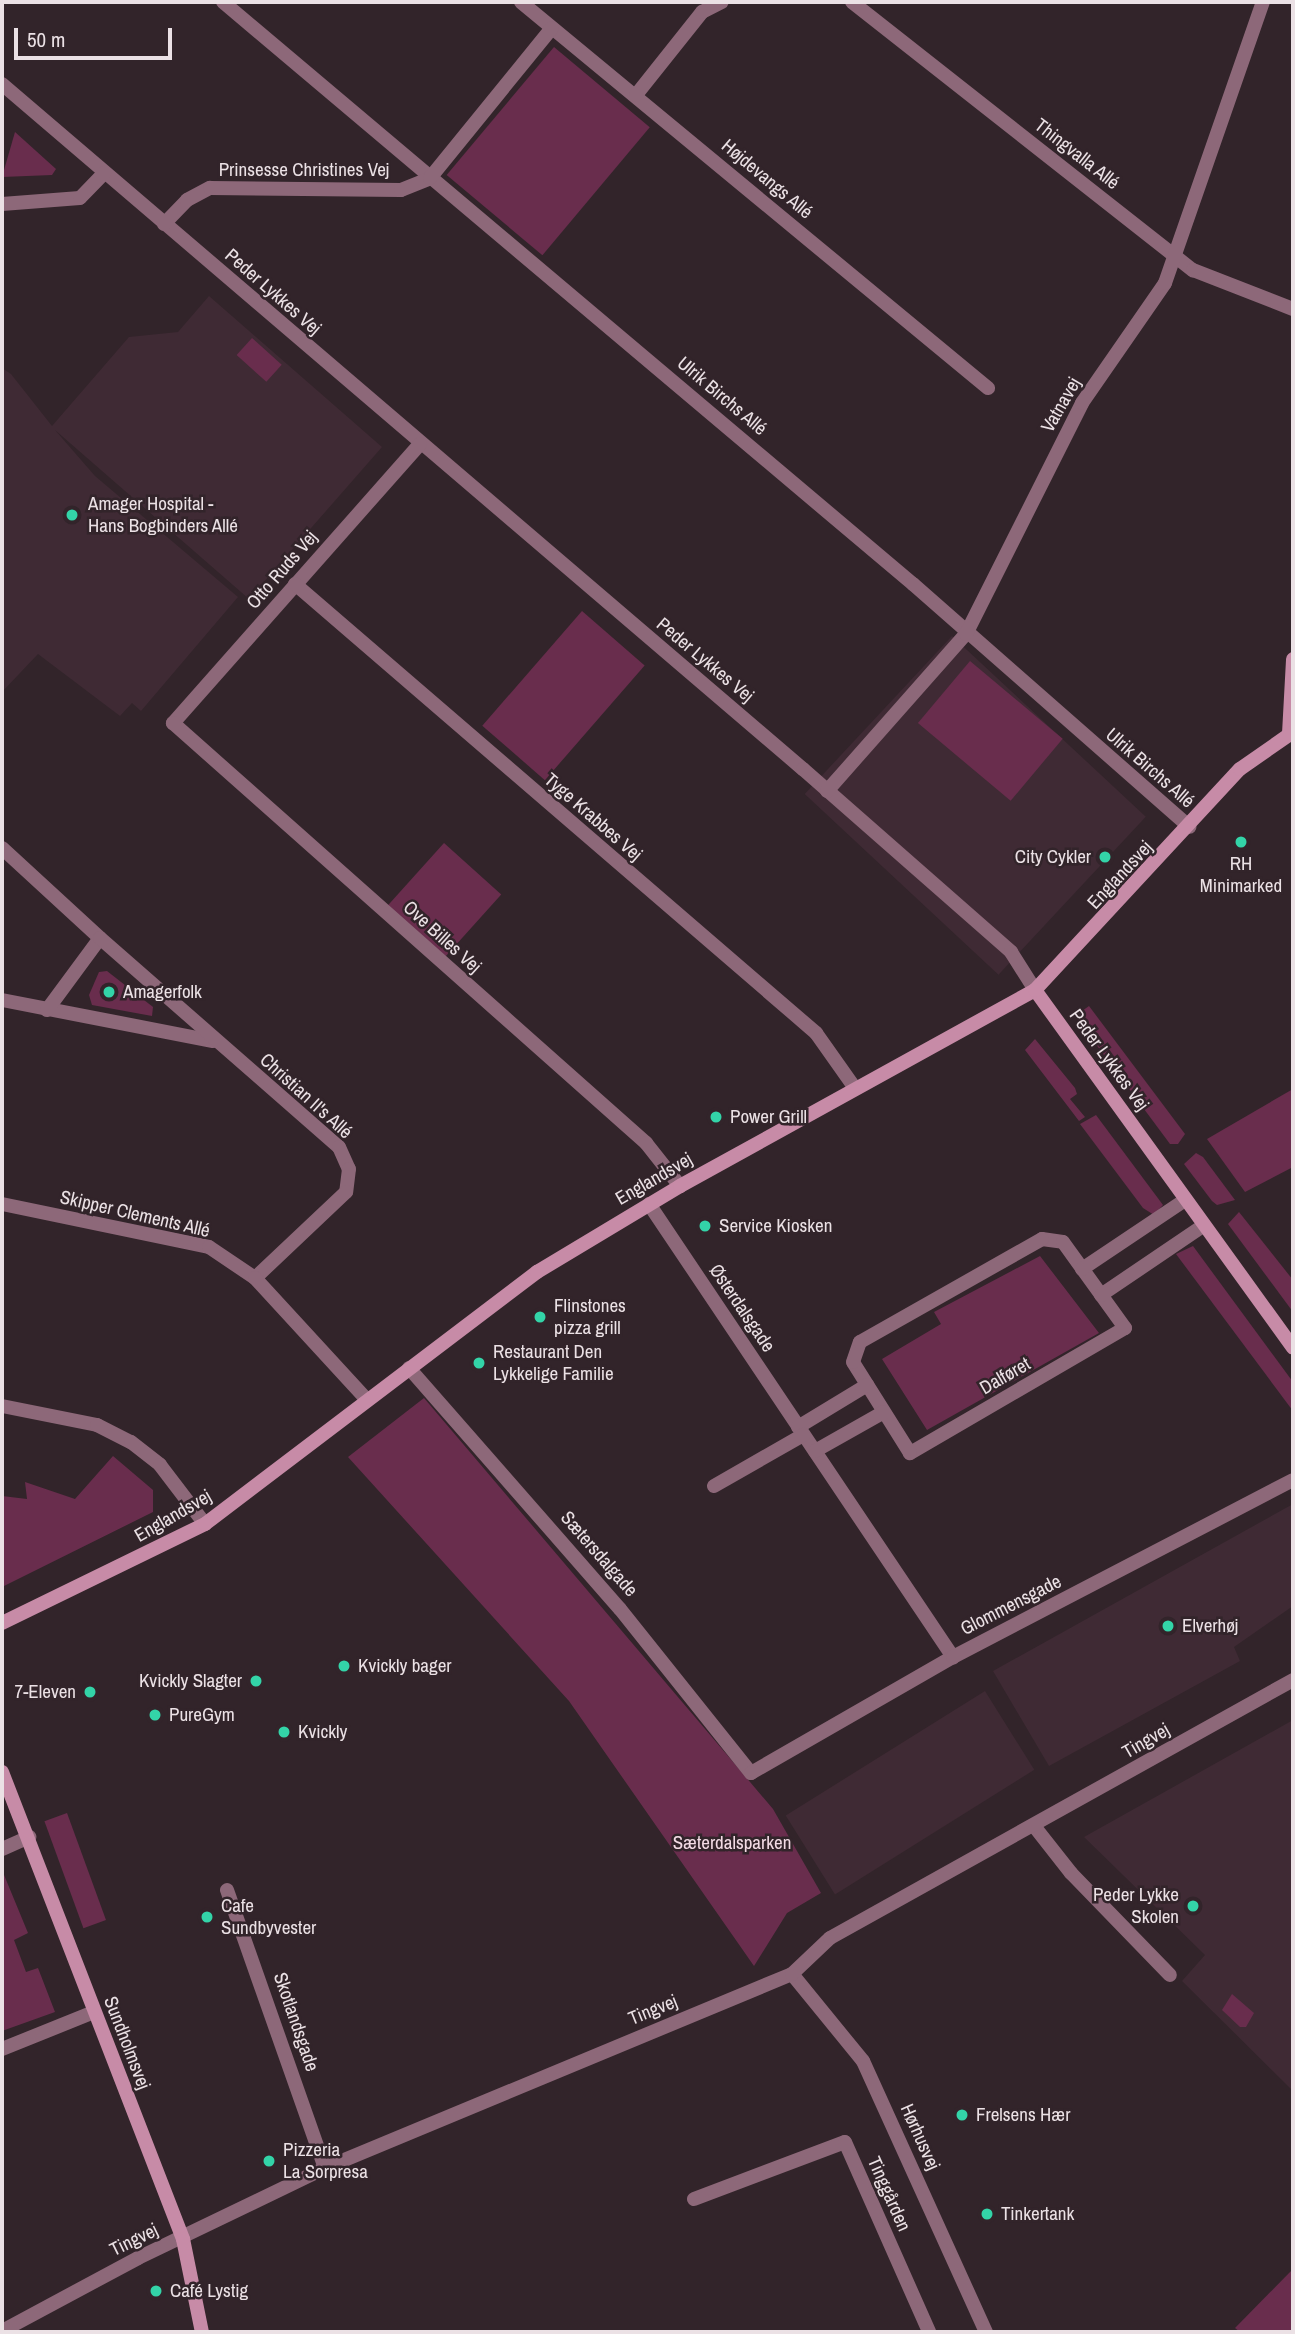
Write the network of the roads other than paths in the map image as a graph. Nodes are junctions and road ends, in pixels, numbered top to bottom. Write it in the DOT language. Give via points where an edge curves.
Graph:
graph roads {
  1 [pos="222,2"];
  2 [pos="520,2"];
  3 [pos="722,2"];
  4 [pos="852,2"];
  5 [pos="1262,2"];
  6 [pos="705,7"];
  7 [pos="552,28"];
  8 [pos="2,84"];
  9 [pos="636,95"];
  10 [pos="104,173"];
  11 [pos="430,178"];
  12 [pos="2,204"];
  13 [pos="164,224"];
  14 [pos="1173,253"];
  15 [pos="1293,309"];
  16 [pos="988,388"];
  17 [pos="420,444"];
  18 [pos="295,584"];
  19 [pos="966,634"];
  20 [pos="1293,659"];
  21 [pos="173,723"];
  22 [pos="1291,733"];
  23 [pos="827,792"];
  24 [pos="1190,827"];
  25 [pos="2,848"];
  26 [pos="100,938"];
  27 [pos="1035,990"];
  28 [pos="2,1000"];
  29 [pos="47,1010"];
  30 [pos="215,1041"];
  31 [pos="855,1088"];
  32 [pos="680,1186"];
  33 [pos="1185,1200"];
  34 [pos="2,1204"];
  35 [pos="649,1204"];
  36 [pos="1203,1226"];
  37 [pos="1082,1269"];
  38 [pos="255,1278"];
  39 [pos="1101,1295"];
  40 [pos="1293,1348"];
  41 [pos="409,1368"];
  42 [pos="867,1385"];
  43 [pos="367,1400"];
  44 [pos="2,1406"];
  45 [pos="884,1412"];
  46 [pos="801,1431"];
  47 [pos="815,1451"];
  48 [pos="1293,1480"];
  49 [pos="714,1486"];
  50 [pos="205,1524"];
  51 [pos="2,1623"];
  52 [pos="953,1657"];
  53 [pos="1293,1679"];
  54 [pos="2,1772"];
  55 [pos="751,1773"];
  56 [pos="1034,1826"];
  57 [pos="29,1837"];
  58 [pos="2,1849"];
  59 [pos="227,1890"];
  60 [pos="792,1974"];
  61 [pos="1170,1975"];
  62 [pos="94,2012"];
  63 [pos="2,2049"];
  64 [pos="325,2168"];
  65 [pos="694,2199"];
  66 [pos="183,2239"];
  67 [pos="2,2331"];
  68 [pos="202,2332"];
  69 [pos="929,2332"];
  70 [pos="986,2332"];
  1 -- 11 [label="street, Ulrik Birchs Allé"];
  2 -- 7 [label="street, Højdevangs Allé"];
  3 -- 6 [label="street"];
  4 -- 14 [label="street, Thingvalla Allé"];
  5 -- 14 [label="street, Vatnavej"];
  6 -- 9 [label="street"];
  7 -- 9 [label="street, Højdevangs Allé"];
  7 -- 11 [label="street"];
  8 -- 10 [label="street, Peder Lykkes Vej"];
  9 -- 16 [label="street, Højdevangs Allé"];
  10 -- 12 [label="street" via="80,198"];
  10 -- 13 [label="street, Peder Lykkes Vej"];
  11 -- 13 [label="street, Prinsesse Christines Vej" via="401,190 210,188 187,200"];
  11 -- 19 [label="street, Ulrik Birchs Allé" via="893,566"];
  13 -- 17 [label="street, Peder Lykkes Vej"];
  14 -- 15 [label="street, Thingvalla Allé" via="1194,270"];
  14 -- 19 [label="street, Vatnavej" via="1165,284 1082,403"];
  17 -- 18 [label="street, Otto Ruds Vej"];
  17 -- 23 [label="street, Peder Lykkes Vej"];
  18 -- 21 [label="street, Otto Ruds Vej"];
  18 -- 31 [label="street, Tyge Krabbes Vej" via="816,1033"];
  19 -- 23 [label="street, Vatnavej"];
  19 -- 24 [label="street, Ulrik Birchs Allé"];
  20 -- 22 [label="street"];
  21 -- 32 [label="street, Ove Billes Vej" via="646,1143"];
  22 -- 24 [label="street, Englandsvej" via="1240,769"];
  23 -- 27 [label="street, Peder Lykkes Vej" via="1011,952"];
  24 -- 27 [label="street, Englandsvej"];
  25 -- 26 [label="street, Christian II's Allé"];
  26 -- 29 [label="street"];
  26 -- 30 [label="street, Christian II's Allé"];
  27 -- 31 [label="street, Englandsvej"];
  27 -- 33 [label="street, Peder Lykkes Vej"];
  28 -- 29 [label="street"];
  29 -- 30 [label="street"];
  30 -- 38 [label="street, Christian II's Allé" via="339,1147 349,1169 346,1192"];
  31 -- 32 [label="street, Englandsvej"];
  32 -- 35 [label="street, Englandsvej"];
  33 -- 36 [label="street, Peder Lykkes Vej"];
  33 -- 37 [label="street"];
  34 -- 38 [label="street, Skipper Clements Allé" via="208,1247"];
  35 -- 41 [label="street, Englandsvej" via="537,1272"];
  35 -- 46 [label="street, Østerdalsgade"];
  36 -- 39 [label="street"];
  36 -- 40 [label="street, Peder Lykkes Vej"];
  37 -- 39 [label="street, Dalføret"];
  37 -- 42 [label="street, Dalføret" via="1063,1242 1042,1239 860,1342 853,1362"];
  38 -- 43 [label="street, Skipper Clements Allé"];
  39 -- 45 [label="street, Dalføret" via="1125,1328 909,1453"];
  41 -- 43 [label="street, Englandsvej"];
  41 -- 55 [label="street, Sætersdalgade" via="612,1599"];
  42 -- 45 [label="street, Dalføret"];
  42 -- 46 [label="street"];
  43 -- 50 [label="street, Englandsvej"];
  44 -- 50 [label="street" via="97,1425 131,1442 160,1465"];
  45 -- 47 [label="street"];
  46 -- 47 [label="street, Østerdalsgade"];
  46 -- 49 [label="street"];
  47 -- 52 [label="street, Østerdalsgade"];
  48 -- 52 [label="street, Glommensgade"];
  50 -- 51 [label="street, Englandsvej"];
  52 -- 55 [label="street, Glommensgade"];
  53 -- 56 [label="street, Tingvej"];
  54 -- 57 [label="street, Sundholmsvej"];
  56 -- 60 [label="street, Tingvej" via="830,1938"];
  56 -- 61 [label="street" via="1071,1874"];
  57 -- 58 [label="street"];
  57 -- 62 [label="street, Sundholmsvej"];
  59 -- 64 [label="street, Skotlandsgade"];
  60 -- 64 [label="street, Tingvej"];
  60 -- 70 [label="street, Hørhusvej" via="863,2061"];
  62 -- 63 [label="street"];
  62 -- 66 [label="street, Sundholmsvej"];
  64 -- 66 [label="street, Tingvej"];
  65 -- 69 [label="street, Tinggården" via="845,2142"];
  66 -- 67 [label="street, Tingvej"];
  66 -- 68 [label="street, Sundholmsvej"];
}
